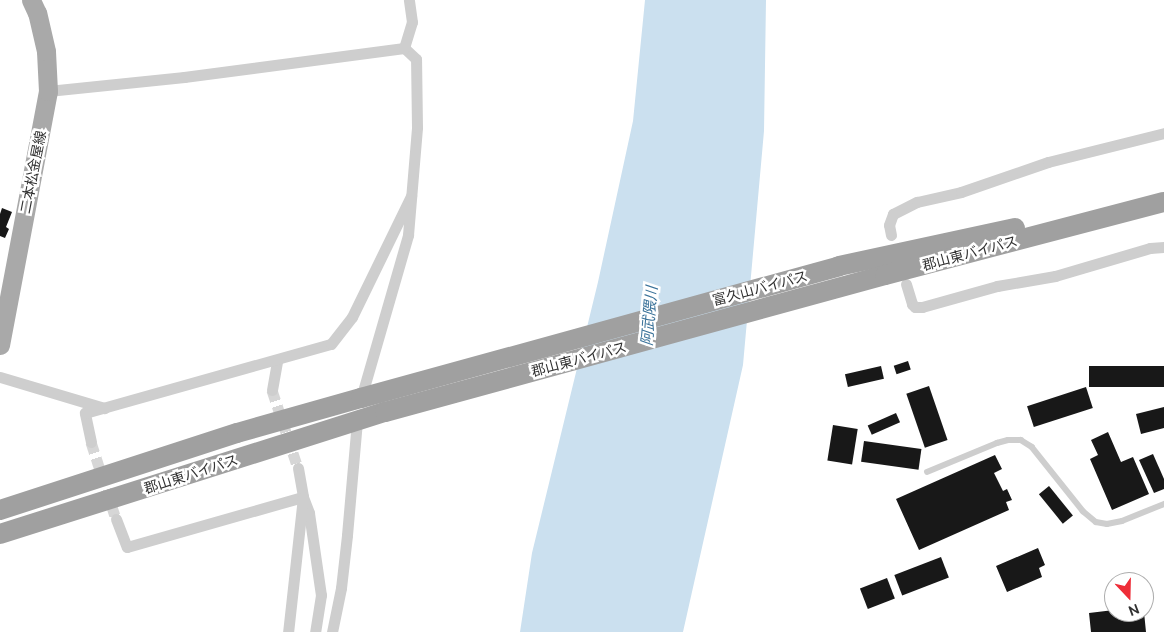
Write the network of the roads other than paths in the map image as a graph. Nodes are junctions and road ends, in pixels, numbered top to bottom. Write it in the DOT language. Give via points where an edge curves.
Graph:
graph roads {
  1 [pos="31,0"];
  2 [pos="409,0"];
  3 [pos="404,48"];
  4 [pos="48,91"];
  5 [pos="1164,132"];
  6 [pos="411,196"];
  7 [pos="1164,201"];
  8 [pos="891,235"];
  9 [pos="1164,247"];
  10 [pos="7,274"];
  11 [pos="906,284"];
  12 [pos="0,345"];
  13 [pos="276,361"];
  14 [pos="0,377"];
  15 [pos="272,390"];
  16 [pos="361,398"];
  17 [pos="105,408"];
  18 [pos="357,421"];
  19 [pos="91,442"];
  20 [pos="298,468"];
  21 [pos="927,472"];
  22 [pos="303,497"];
  23 [pos="1164,504"];
  24 [pos="0,510"];
  25 [pos="116,519"];
  26 [pos="0,534"];
  27 [pos="288,632"];
  28 [pos="315,632"];
  29 [pos="332,632"];
  1 -- 4 [label="main road, 二本松金屋線" via="46,51"];
  2 -- 3 [label="street" via="412,22"];
  3 -- 4 [label="street"];
  3 -- 6 [label="street" via="416,59 417,128"];
  4 -- 10 [label="main road, 二本松金屋線"];
  5 -- 8 [label="street" via="1048,162 961,192 917,202 893,214 889,225"];
  6 -- 13 [label="street" via="352,317 331,344"];
  6 -- 16 [label="street" via="408,235"];
  7 -- 16 [label="highway, 富久山バイパス" via="1023,226 818,272"];
  7 -- 18 [label="highway, 郡山東バイパス"];
  9 -- 11 [label="street" via="922,307 912,304"];
  10 -- 12 [label="main road, 二本松金屋線"];
  13 -- 15 [label="street"];
  13 -- 17 [label="street"];
  14 -- 17 [label="street"];
  16 -- 24 [label="highway, 郡山東バイパス" via="227,436"];
  17 -- 19 [label="street" via="85,412"];
  18 -- 26 [label="highway, 郡山東バイパス"];
  18 -- 29 [label="street" via="346,544"];
  20 -- 22 [label="street"];
  21 -- 23 [label="lane" via="997,443 1021,440 1032,447 1083,511 1096,522 1122,521"];
  22 -- 25 [label="street" via="127,547"];
  22 -- 27 [label="street"];
  22 -- 28 [label="street" via="309,513 321,595"];
}
